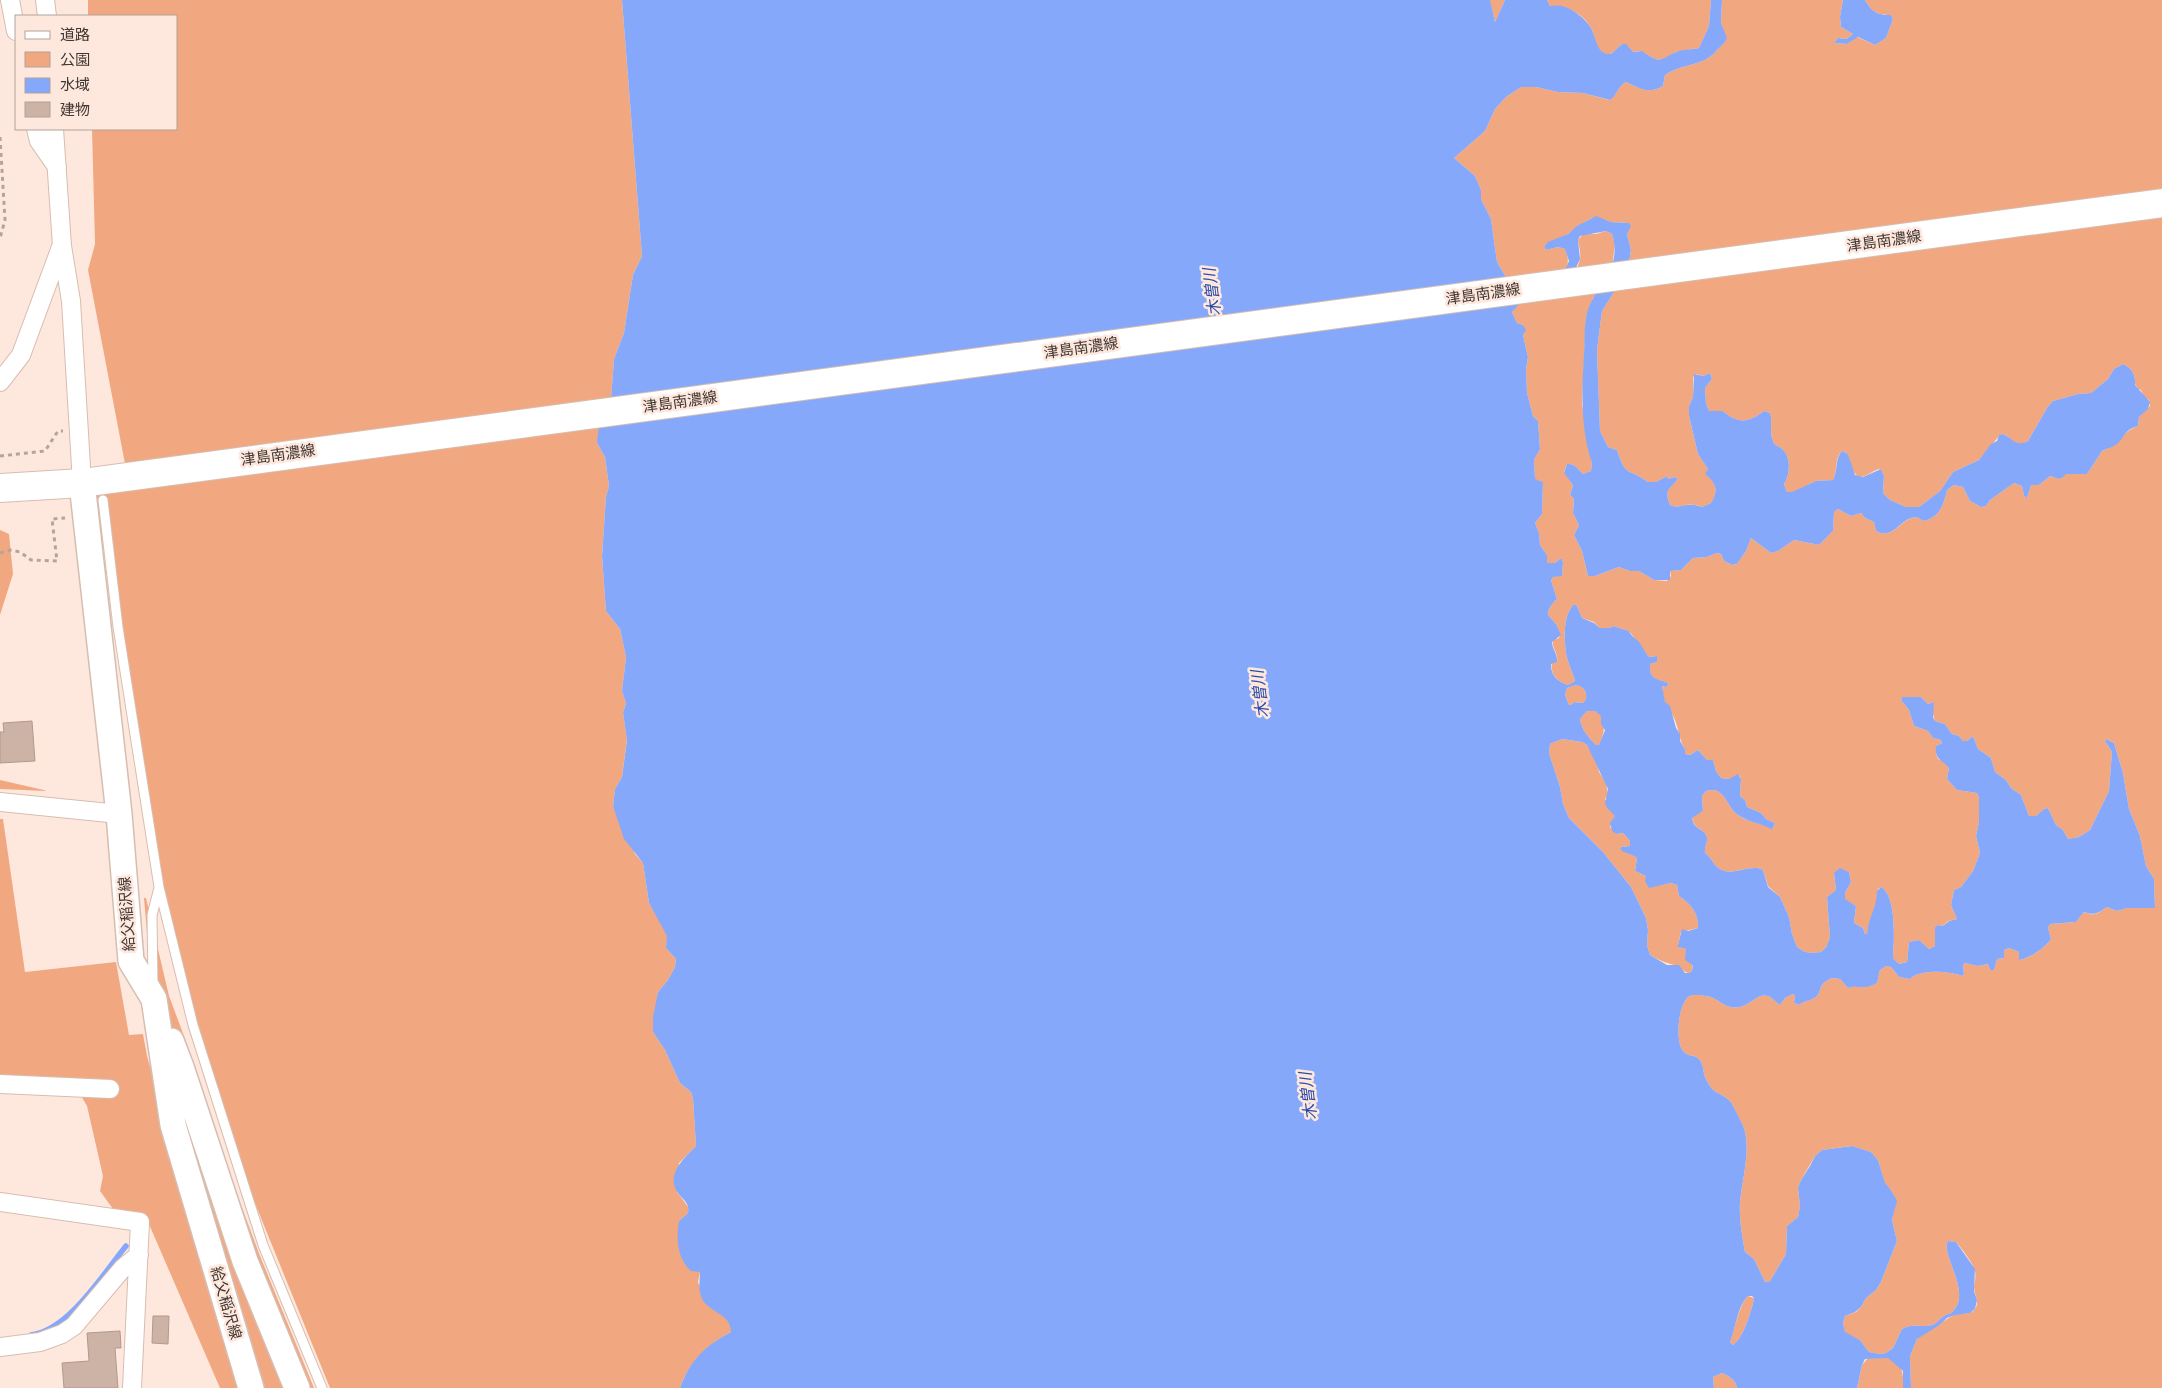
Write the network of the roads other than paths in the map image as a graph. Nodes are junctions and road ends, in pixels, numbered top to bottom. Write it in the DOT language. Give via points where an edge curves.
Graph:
graph roads {
  1 [pos="10,0"];
  2 [pos="46,0"];
  3 [pos="47,15"];
  4 [pos="15,26"];
  5 [pos="36,130"];
  6 [pos="54,130"];
  7 [pos="57,168"];
  8 [pos="2162,204"];
  9 [pos="62,246"];
  10 [pos="0,382"];
  11 [pos="82,482"];
  12 [pos="0,488"];
  13 [pos="109,489"];
  14 [pos="0,802"];
  15 [pos="119,814"];
  16 [pos="159,888"];
  17 [pos="154,999"];
  18 [pos="0,1084"];
  19 [pos="110,1090"];
  20 [pos="0,1202"];
  21 [pos="139,1255"];
  22 [pos="0,1347"];
  23 [pos="132,1388"];
  24 [pos="251,1388"];
  25 [pos="298,1388"];
  26 [pos="322,1388"];
  1 -- 4 [label="street"];
  2 -- 3 [label="street"];
  5 -- 7 [label="street" via="39,141"];
  6 -- 7 [label="street"];
  7 -- 9 [label="street"];
  8 -- 13 [label="main road, 津島南濃線"];
  9 -- 10 [label="street" via="21,355"];
  9 -- 11 [label="street" via="71,301"];
  11 -- 12 [label="main road, 津島南濃線"];
  11 -- 13 [label="main road, 津島南濃線"];
  11 -- 15 [label="main road, 給父稲沢線"];
  13 -- 16 [label="lane" via="118,627"];
  14 -- 15 [label="street"];
  15 -- 17 [label="main road, 給父稲沢線" via="131,961"];
  16 -- 17 [label="lane" via="152,916"];
  16 -- 26 [label="lane" via="193,1025 263,1245"];
  17 -- 24 [label="main road, 給父稲沢線" via="173,1125"];
  17 -- 25 [label="main road" via="181,1067 245,1262"];
  18 -- 19 [label="street"];
  20 -- 21 [label="street" via="140,1222"];
  21 -- 22 [label="street" via="123,1268 74,1326 62,1334 40,1342"];
  21 -- 23 [label="street"];
}
